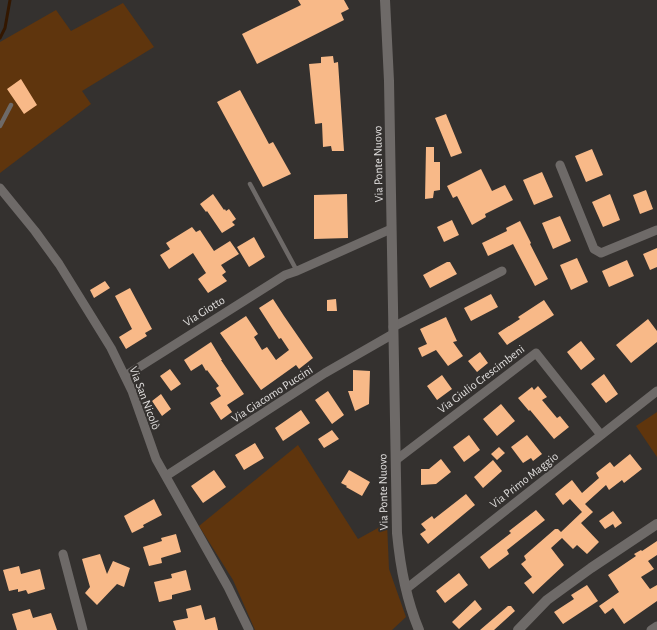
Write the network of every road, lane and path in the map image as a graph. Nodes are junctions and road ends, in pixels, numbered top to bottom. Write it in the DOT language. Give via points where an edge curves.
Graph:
graph roads {
  1 [pos="385,0"];
  2 [pos="11,105"];
  3 [pos="0,126"];
  4 [pos="560,165"];
  5 [pos="250,184"];
  6 [pos="0,188"];
  7 [pos="391,229"];
  8 [pos="657,230"];
  9 [pos="297,271"];
  10 [pos="502,271"];
  11 [pos="393,330"];
  12 [pos="125,376"];
  13 [pos="657,391"];
  14 [pos="601,435"];
  15 [pos="396,460"];
  16 [pos="166,476"];
  17 [pos="657,524"];
  18 [pos="63,554"];
  19 [pos="406,588"];
  20 [pos="657,626"];
  21 [pos="83,630"];
  22 [pos="248,630"];
  23 [pos="419,630"];
  24 [pos="518,630"];
  25 [pos="651,630"];
  1 -- 7 [label="main road, Via Ponte Nuovo" via="390,81"];
  2 -- 3 [label="lane"];
  4 -- 8 [label="street" via="594,249 601,253"];
  5 -- 9 [label="lane"];
  6 -- 12 [label="street, Via San Nicolò" via="59,264"];
  7 -- 9 [label="street, Via Giotto"];
  7 -- 11 [label="main road, Via Ponte Nuovo"];
  9 -- 12 [label="street, Via Giotto" via="275,280"];
  10 -- 11 [label="street"];
  11 -- 15 [label="main road, Via Ponte Nuovo"];
  11 -- 16 [label="street, Via Giacomo Puccini"];
  12 -- 16 [label="street, Via San Nicolò" via="156,459"];
  13 -- 14 [label="street, Via Primo Maggio"];
  14 -- 15 [label="street, Via Giulio Crescimbeni" via="536,353"];
  14 -- 19 [label="street, Via Primo Maggio"];
  15 -- 19 [label="main road, Via Ponte Nuovo" via="397,533"];
  16 -- 22 [label="street, Via San Nicolò" via="228,587"];
  17 -- 24 [label="main road" via="547,600"];
  18 -- 21 [label="street"];
  19 -- 23 [label="main road, Via Ponte Nuovo"];
  20 -- 25 [label="street"];
}
